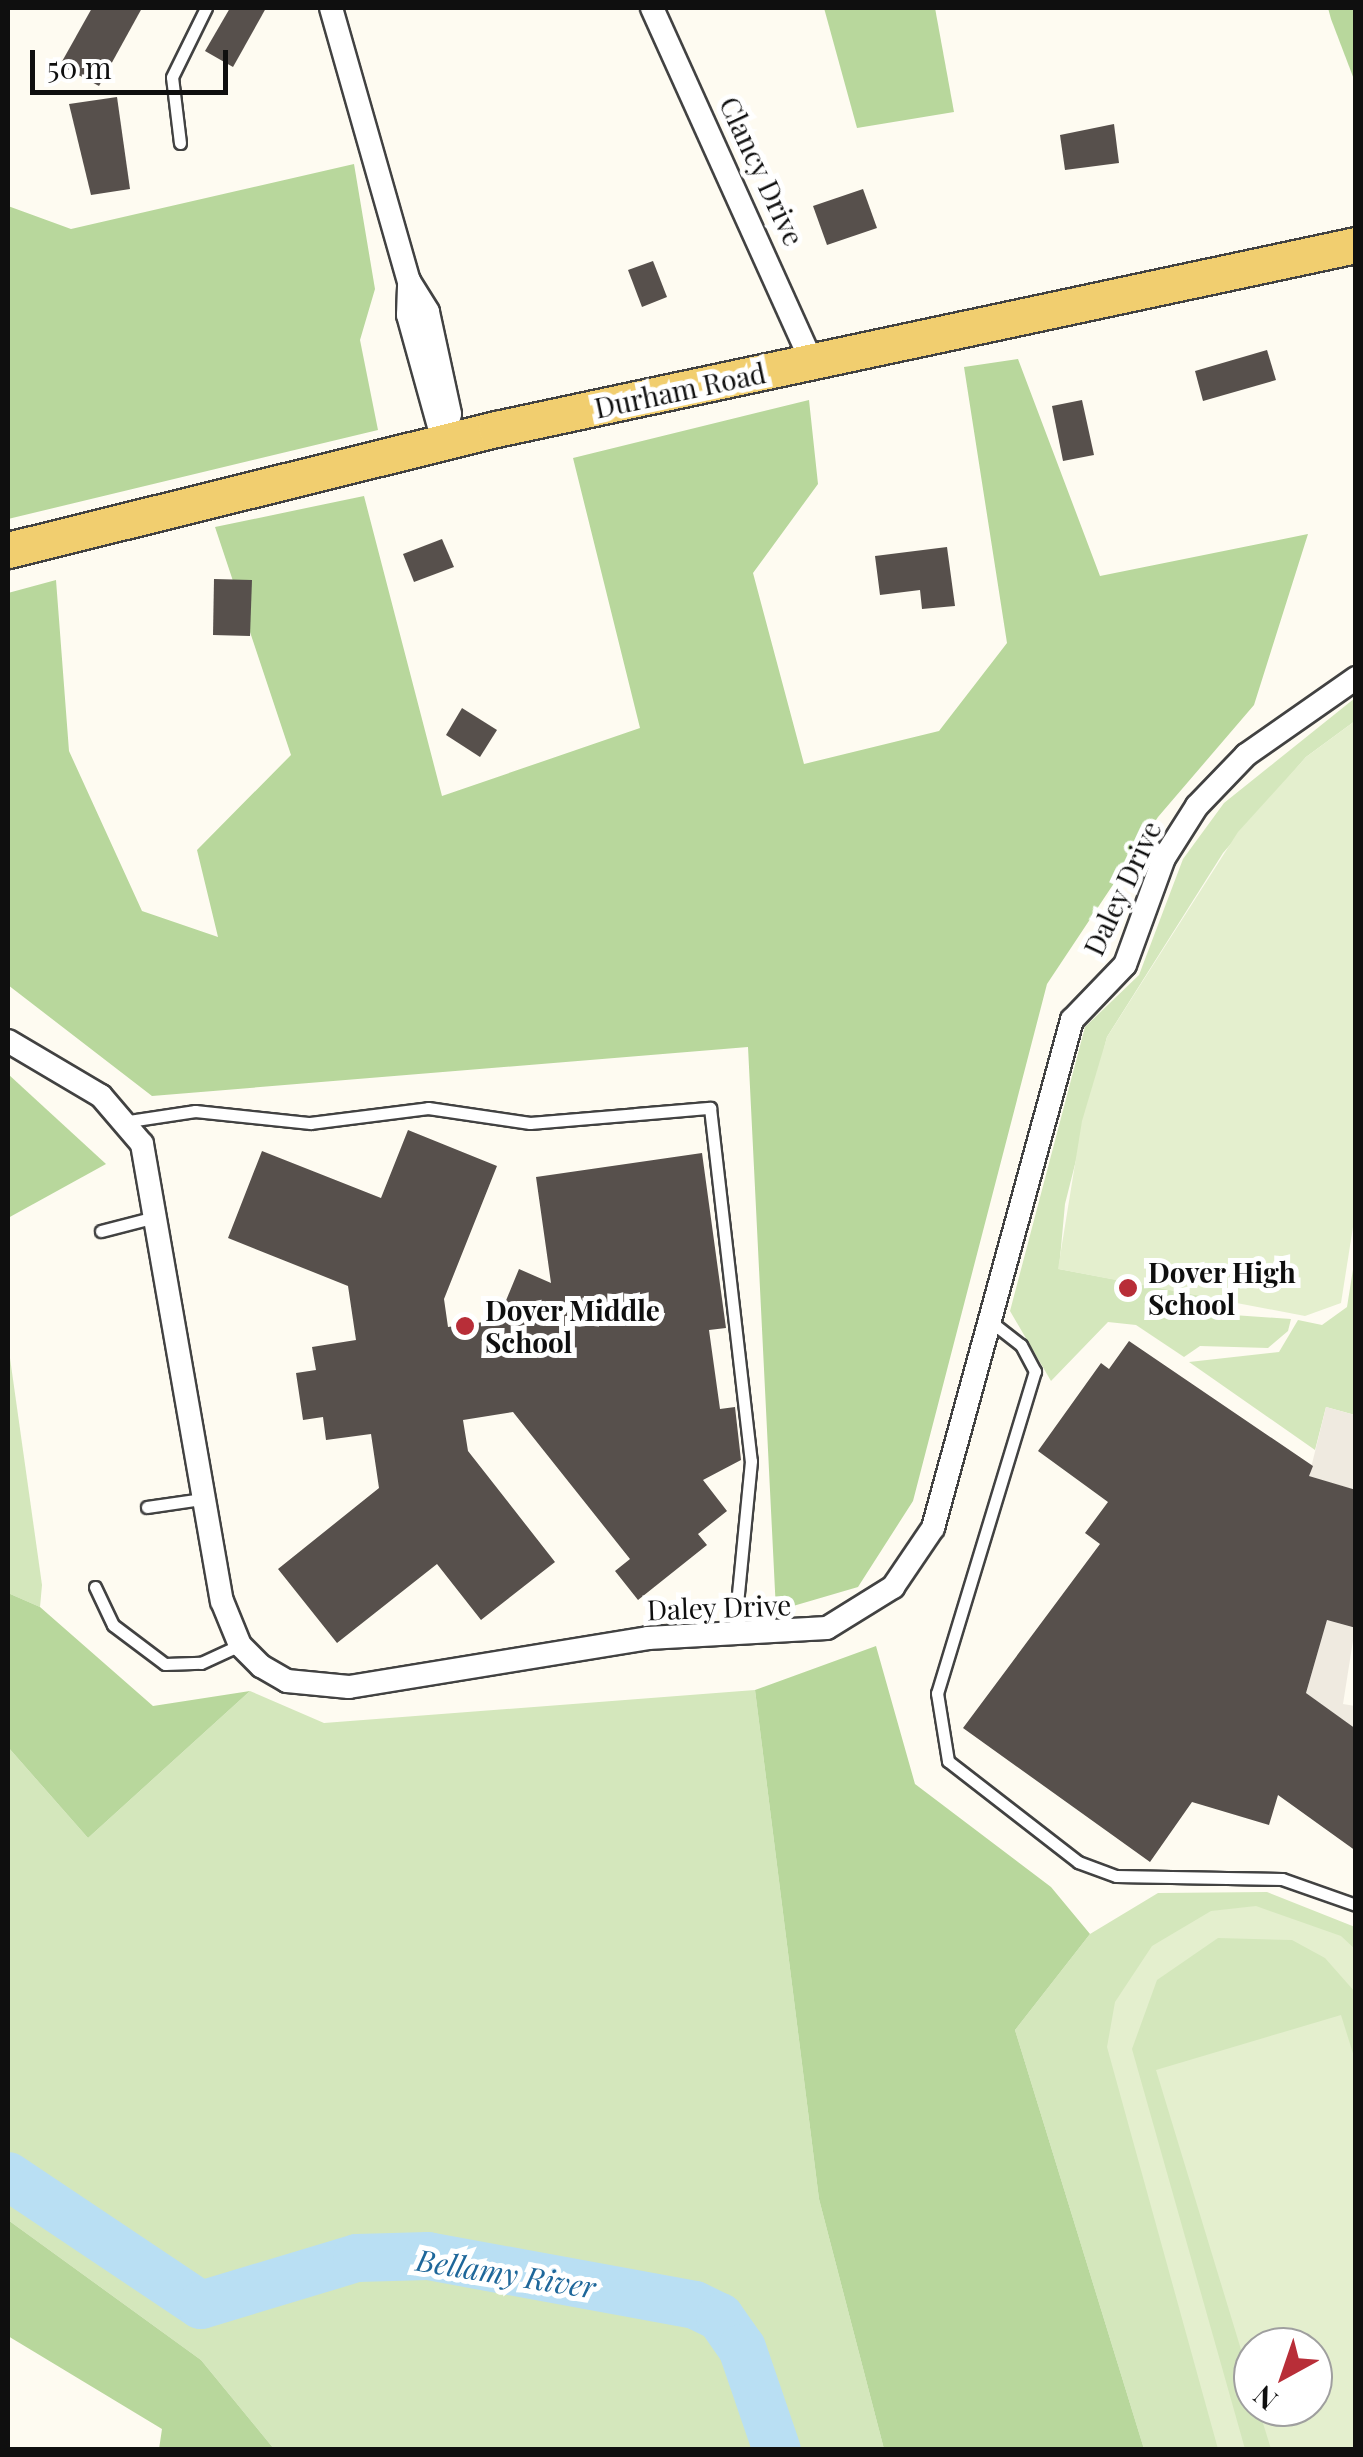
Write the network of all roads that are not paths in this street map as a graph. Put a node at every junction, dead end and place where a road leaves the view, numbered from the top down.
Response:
1 (206, 8) edge
2 (331, 8) edge
3 (652, 8) edge
4 (180, 143) dead end
5 (1356, 246) edge
6 (812, 362) junction
7 (443, 442) junction
8 (8, 550) edge
9 (1356, 678) edge
10 (8, 1041) edge
11 (129, 1121) junction
12 (160, 1216) junction
13 (101, 1231) dead end
14 (990, 1321) junction
15 (202, 1499) junction
16 (146, 1507) dead end
17 (95, 1588) dead end
18 (734, 1638) junction
19 (240, 1645) junction
20 (1356, 1905) edge

1 - 4 lane
2 - 7 street
3 - 6 street, Clancy Drive
5 - 6 main road, Durham Road
6 - 7 main road, Durham Road
7 - 8 main road, Durham Road
9 - 14 street, Daley Drive
10 - 11 street
11 - 12 street
11 - 18 lane
12 - 13 lane
12 - 15 street
14 - 18 street, Daley Drive
14 - 20 lane
15 - 16 lane
15 - 19 street
17 - 19 lane
18 - 19 street, Daley Drive

